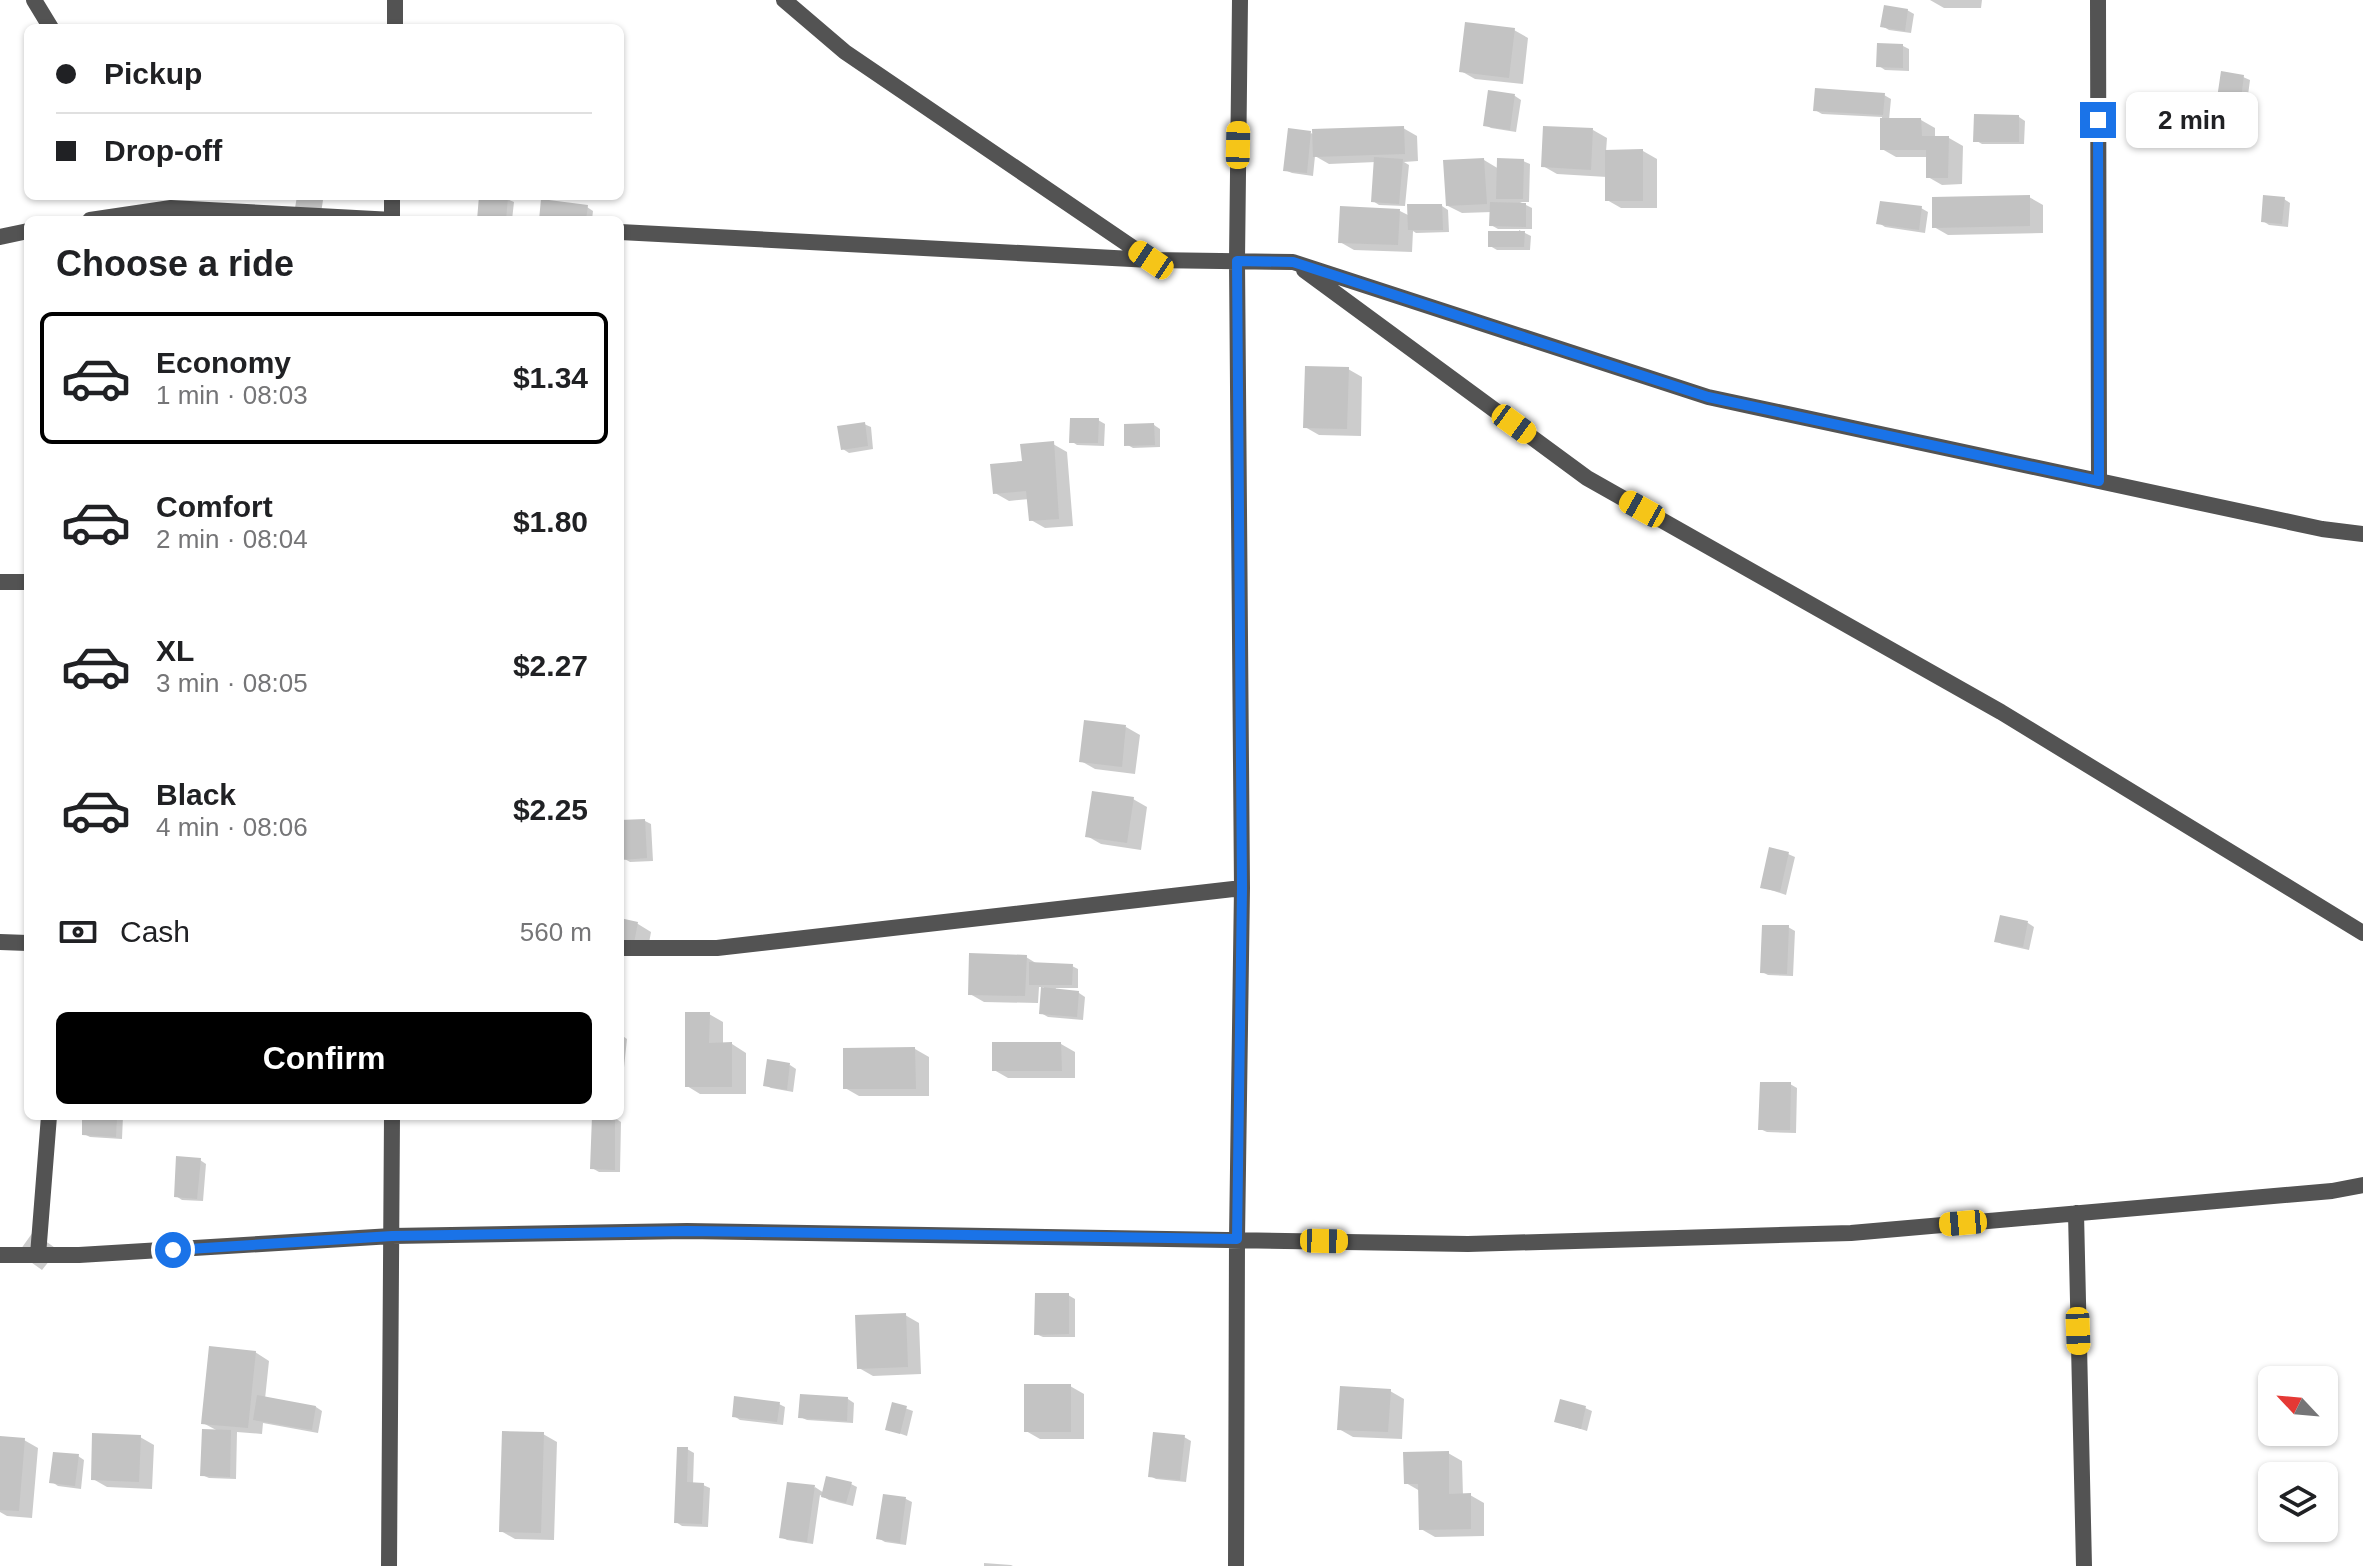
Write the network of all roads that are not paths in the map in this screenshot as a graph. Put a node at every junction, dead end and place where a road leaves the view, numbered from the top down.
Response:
1 (34, 0) edge
2 (395, 0) edge
3 (784, 0) edge
4 (1240, 0) edge
5 (2098, 0) edge
6 (49, 24) edge
7 (395, 24) edge
8 (167, 202) edge
9 (107, 216) edge
10 (342, 216) edge
11 (24, 232) edge
12 (624, 232) edge
13 (0, 237) edge
14 (1151, 260) junction
15 (1237, 261) junction
16 (1293, 262) junction
17 (2099, 481) junction
18 (2363, 534) edge
19 (0, 582) edge
20 (24, 582) edge
21 (1242, 888) junction
22 (2363, 933) edge
23 (0, 942) edge
24 (24, 943) edge
25 (624, 948) edge
26 (49, 1120) edge
27 (392, 1120) edge
28 (2363, 1185) edge
29 (2076, 1213) junction
30 (392, 1236) junction
31 (1237, 1239) junction
32 (0, 1255) edge
33 (38, 1255) junction
34 (389, 1566) edge
35 (1236, 1566) edge
36 (2084, 1566) edge

1 - 6 street
2 - 7 street
3 - 14 street
4 - 15 street
5 - 17 street
8 - 9 street
8 - 10 street
11 - 13 street
12 - 14 street
14 - 15 street
15 - 16 street
15 - 21 street
16 - 17 street
16 - 22 street
17 - 18 street
19 - 20 street
21 - 25 street
21 - 31 street
23 - 24 street
26 - 33 street
27 - 30 street
28 - 29 street
29 - 31 street
29 - 36 street
30 - 31 street
30 - 33 street
30 - 34 street
31 - 35 street
32 - 33 street

